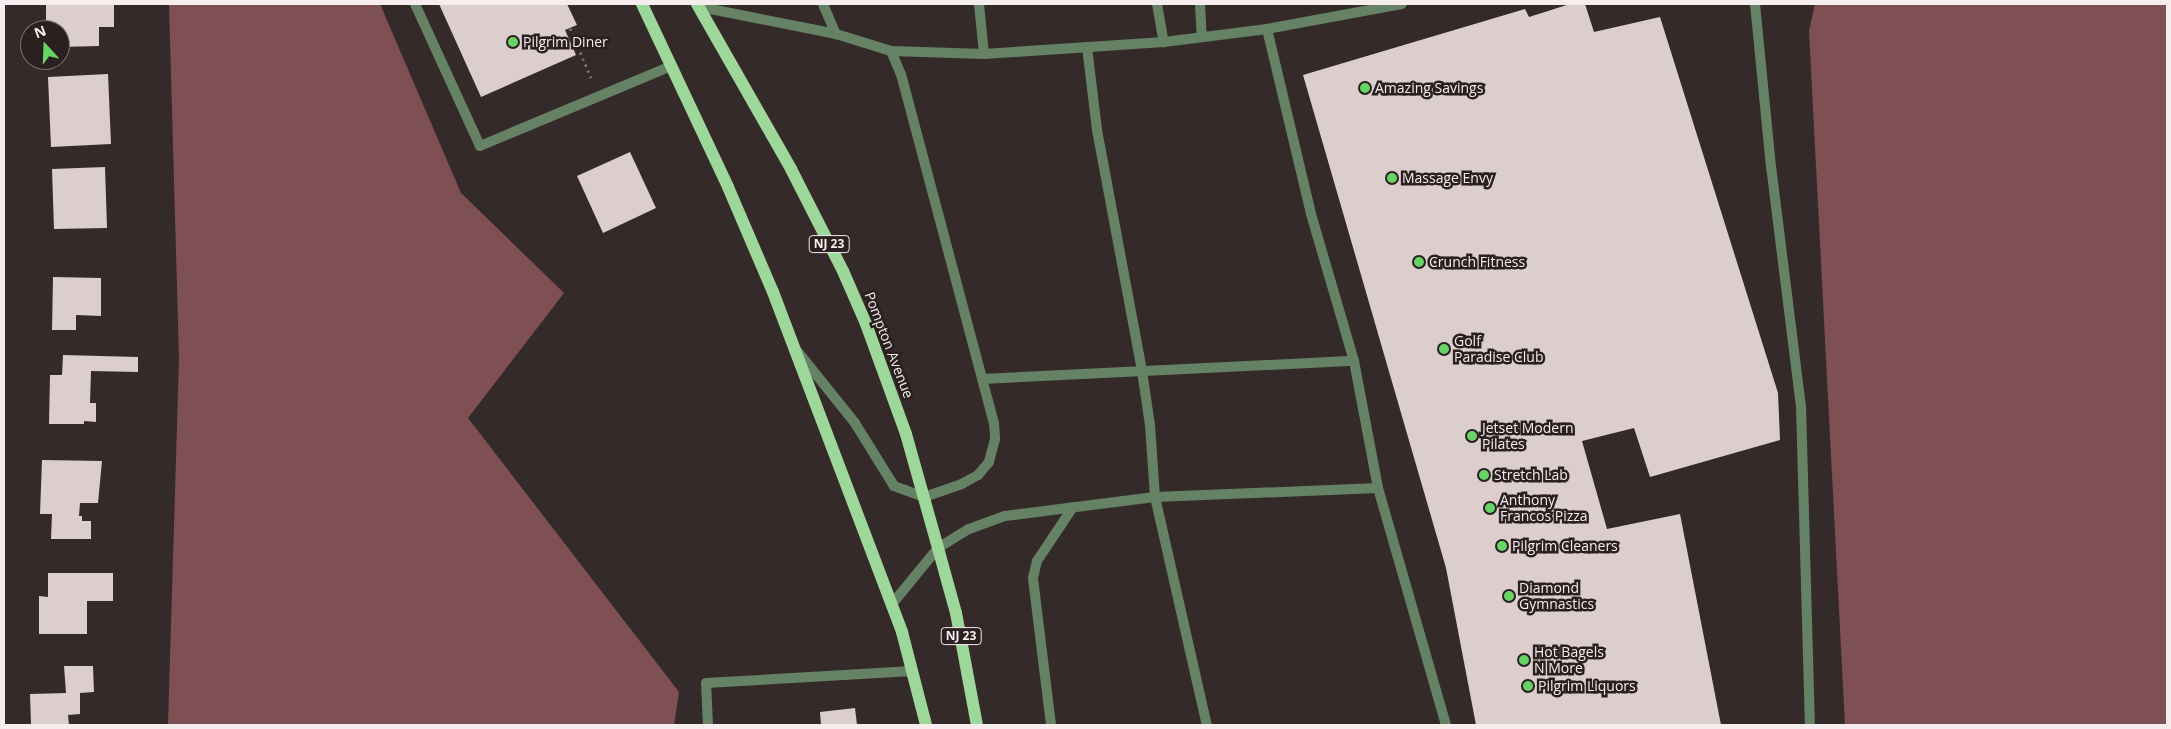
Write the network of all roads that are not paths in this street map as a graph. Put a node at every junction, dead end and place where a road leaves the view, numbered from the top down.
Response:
1 (415, 4) edge
2 (642, 4) edge
3 (823, 4) edge
4 (979, 4) edge
5 (1158, 4) edge
6 (1200, 4) edge
7 (1402, 4) edge
8 (1755, 4) edge
9 (698, 6) edge
10 (1266, 29) junction
11 (836, 34) junction
12 (1202, 37) junction
13 (1164, 42) junction
14 (1087, 47) junction
15 (892, 51) junction
16 (984, 54) junction
17 (671, 66) junction
18 (793, 346) junction
19 (1354, 361) junction
20 (1142, 371) junction
21 (982, 379) junction
22 (1378, 488) junction
23 (924, 497) junction
24 (1155, 497) junction
25 (1073, 507) junction
26 (938, 548) junction
27 (892, 604) junction
28 (913, 671) junction
29 (708, 725) edge
30 (926, 725) edge
31 (977, 725) edge
32 (1051, 725) edge
33 (1207, 725) edge
34 (1446, 725) edge
35 (1810, 725) edge

1 - 17 lane
2 - 17 main road
3 - 11 lane
4 - 16 lane
5 - 13 lane
6 - 12 lane
7 - 10 lane
8 - 35 lane
9 - 11 lane
9 - 23 main road, Pompton Avenue / NJ 23
10 - 12 lane
10 - 19 lane
11 - 15 lane
12 - 13 lane
13 - 14 lane
14 - 16 lane
14 - 20 lane
15 - 16 lane
15 - 21 lane
17 - 18 main road
18 - 23 lane
18 - 27 main road
19 - 20 lane
19 - 22 lane
20 - 21 lane
20 - 24 lane
21 - 23 lane
22 - 24 lane
22 - 34 lane
23 - 26 main road, Pompton Avenue / NJ 23
24 - 25 lane
24 - 33 lane
25 - 26 lane
25 - 32 lane
26 - 27 lane
26 - 31 main road, Pompton Avenue / NJ 23
27 - 28 main road
28 - 29 lane
28 - 30 main road

